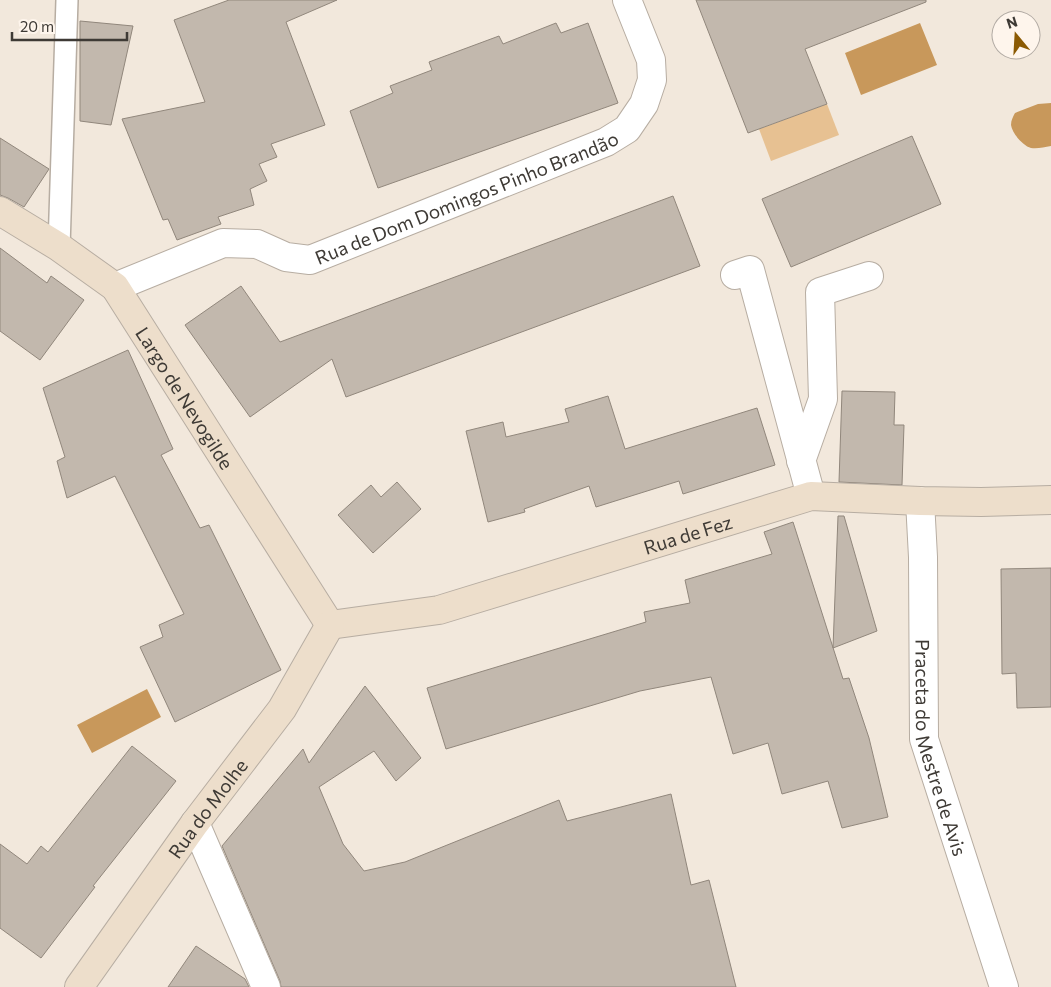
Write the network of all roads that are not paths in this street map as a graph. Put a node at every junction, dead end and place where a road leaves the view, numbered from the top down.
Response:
1 (67, 0) edge
2 (627, 0) edge
3 (0, 211) edge
4 (59, 247) junction
5 (736, 275) dead end
6 (870, 276) dead end
7 (115, 287) junction
8 (801, 461) junction
9 (811, 496) junction
10 (920, 500) junction
11 (1051, 500) edge
12 (330, 625) junction
13 (195, 823) junction
14 (79, 987) edge
15 (266, 987) edge
16 (1004, 987) edge

1 - 4 lane
2 - 7 street, Rua de Dom Domingos Pinho Brandão
3 - 4 street, Largo de Nevogilde
4 - 7 street, Largo de Nevogilde
5 - 8 street
6 - 8 street
7 - 12 street, Largo de Nevogilde
8 - 9 street
9 - 10 street, Rua de Fez
9 - 12 street, Rua de Fez
10 - 11 street, Rua de Fez
10 - 16 street, Praceta do Mestre de Avis
12 - 13 street, Rua do Molhe
13 - 14 street, Rua do Molhe
13 - 15 street

